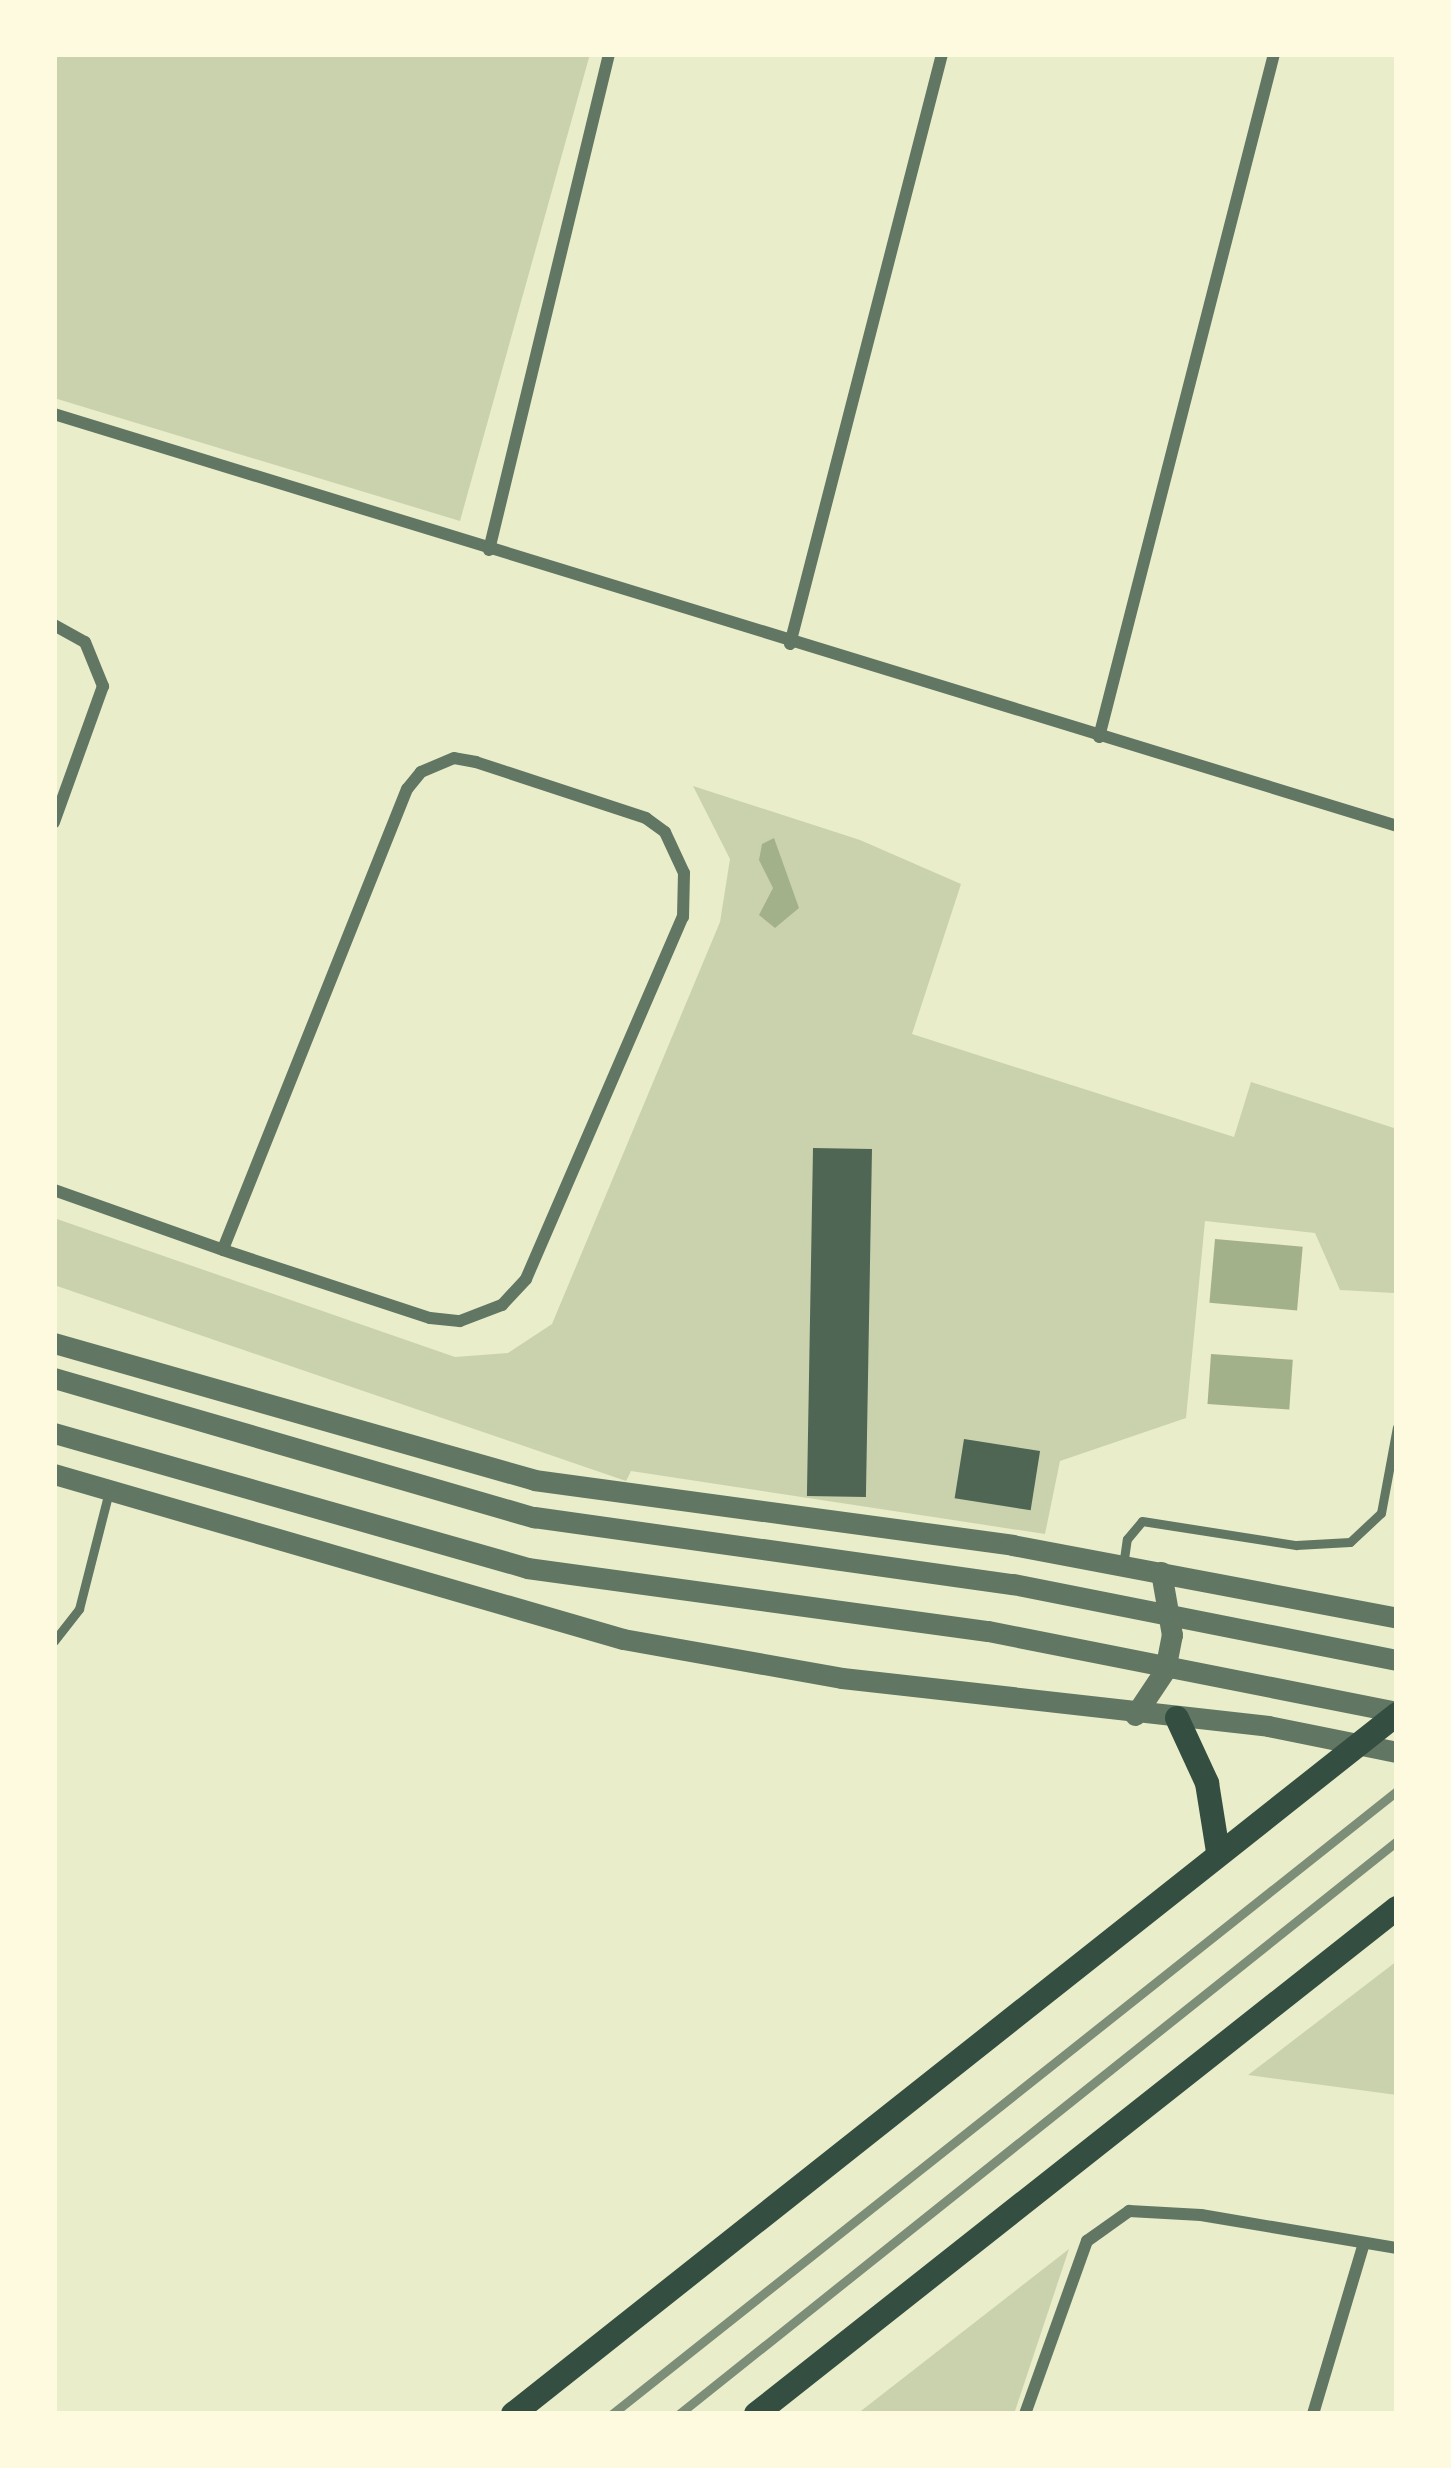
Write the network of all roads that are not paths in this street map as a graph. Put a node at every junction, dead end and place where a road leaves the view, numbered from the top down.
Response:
1 (609, 54) edge
2 (942, 54) edge
3 (1274, 54) edge
4 (54, 414) edge
5 (489, 550) junction
6 (54, 625) edge
7 (790, 644) junction
8 (1099, 737) junction
9 (54, 822) edge
10 (1397, 826) edge
11 (54, 1190) edge
12 (224, 1250) junction
13 (54, 1343) edge
14 (54, 1378) edge
15 (1397, 1427) edge
16 (54, 1432) edge
17 (54, 1474) edge
18 (109, 1491) junction
19 (1123, 1566) junction
20 (1162, 1573) junction
21 (1397, 1618) edge
22 (54, 1641) edge
23 (1397, 1660) edge
24 (1397, 1713) edge
25 (1135, 1715) junction
26 (1177, 1718) junction
27 (1361, 1744) junction
28 (1397, 1752) edge
29 (1218, 1852) junction
30 (1397, 1908) edge
31 (1364, 2243) junction
32 (1397, 2248) edge
33 (513, 2414) edge
34 (756, 2414) edge
35 (1025, 2414) edge
36 (1313, 2414) edge

1 - 5 street
2 - 7 street
3 - 8 street
4 - 5 street
5 - 7 street
6 - 9 street
7 - 8 street
8 - 10 street
11 - 12 street
12 - 12 street
13 - 19 street
14 - 23 street
15 - 19 lane
16 - 24 street
17 - 18 street
18 - 22 lane
18 - 25 street
19 - 20 street
20 - 21 street
20 - 25 street
24 - 27 main road
25 - 26 street
26 - 27 street
26 - 29 main road
27 - 28 street
27 - 29 main road
29 - 33 main road
30 - 34 main road
31 - 32 street
31 - 35 street
31 - 36 street

